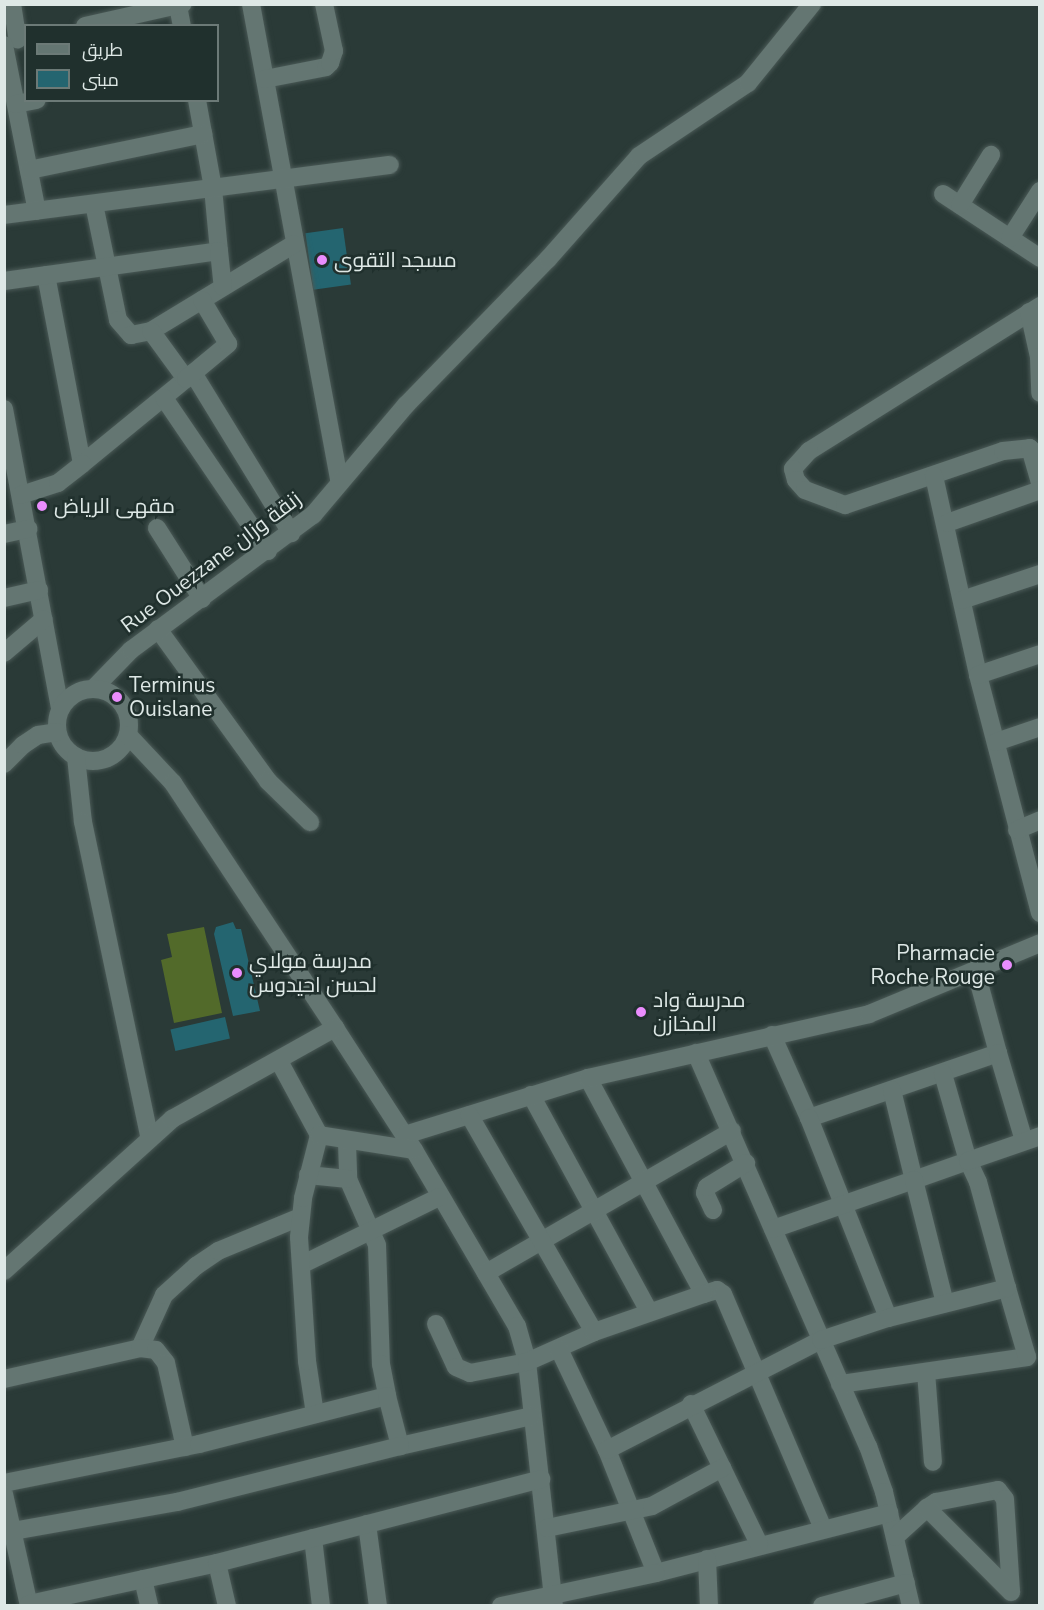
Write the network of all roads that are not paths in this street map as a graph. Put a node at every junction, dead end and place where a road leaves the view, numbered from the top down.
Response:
1 (12, 4) edge
2 (252, 4) edge
3 (324, 4) edge
4 (812, 4) edge
5 (180, 5) edge
6 (94, 24) edge
7 (182, 24) edge
8 (13, 42) edge
9 (265, 79) junction
10 (29, 102) edge
11 (197, 102) edge
12 (16, 105) junction
13 (203, 134) junction
14 (991, 155) dead end
15 (390, 165) dead end
16 (29, 170) junction
17 (283, 180) junction
18 (213, 188) junction
19 (1040, 191) edge
20 (943, 194) dead end
21 (94, 204) junction
22 (960, 205) junction
23 (37, 211) junction
24 (4, 215) edge
25 (1010, 238) junction
26 (294, 244) junction
27 (219, 251) junction
28 (1040, 258) edge
29 (106, 266) junction
30 (46, 275) junction
31 (4, 280) edge
32 (223, 287) junction
33 (202, 300) junction
34 (1034, 309) edge
35 (151, 332) junction
36 (190, 376) junction
37 (1040, 393) edge
38 (164, 398) junction
39 (4, 409) edge
40 (1035, 446) edge
41 (9, 451) edge
42 (82, 464) junction
43 (934, 476) junction
44 (340, 483) junction
45 (1040, 483) edge
46 (1040, 490) edge
47 (21, 495) junction
48 (947, 523) junction
49 (157, 528) dead end
50 (28, 529) junction
51 (291, 533) junction
52 (4, 534) edge
53 (268, 551) junction
54 (1040, 573) edge
55 (39, 590) junction
56 (4, 598) edge
57 (202, 599) junction
58 (962, 600) junction
59 (44, 619) junction
60 (158, 629) junction
61 (4, 653) edge
62 (1040, 654) edge
63 (978, 675) junction
64 (94, 688) junction
65 (60, 708) junction
66 (1040, 727) edge
67 (57, 732) junction
68 (128, 735) junction
69 (996, 742) junction
70 (76, 757) junction
71 (4, 764) edge
72 (1040, 820) edge
73 (310, 822) dead end
74 (1017, 830) junction
75 (1036, 885) edge
76 (1040, 913) edge
77 (1040, 943) edge
78 (976, 972) junction
79 (335, 1028) junction
80 (772, 1035) junction
81 (696, 1053) junction
82 (998, 1053) junction
83 (279, 1061) junction
84 (943, 1074) junction
85 (588, 1078) junction
86 (892, 1090) junction
87 (531, 1095) junction
88 (469, 1115) junction
89 (809, 1118) junction
90 (732, 1131) junction
91 (319, 1135) junction
92 (149, 1136) junction
93 (1032, 1139) edge
94 (347, 1143) junction
95 (409, 1143) junction
96 (968, 1161) junction
97 (746, 1163) junction
98 (308, 1175) junction
99 (348, 1179) junction
100 (644, 1179) junction
101 (914, 1180) junction
102 (439, 1197) junction
103 (596, 1207) junction
104 (844, 1207) junction
105 (713, 1210) dead end
106 (300, 1217) junction
107 (773, 1229) junction
108 (374, 1231) junction
109 (541, 1239) junction
110 (301, 1265) junction
111 (4, 1271) edge
112 (486, 1273) junction
113 (1007, 1288) junction
114 (704, 1294) junction
115 (945, 1303) junction
116 (649, 1311) junction
117 (888, 1318) junction
118 (435, 1324) dead end
119 (594, 1332) junction
120 (821, 1340) junction
121 (140, 1348) junction
122 (559, 1348) junction
123 (1033, 1356) edge
124 (527, 1362) junction
125 (926, 1372) junction
126 (753, 1373) junction
127 (4, 1379) edge
128 (840, 1384) junction
129 (387, 1396) junction
130 (691, 1404) junction
131 (315, 1414) junction
132 (532, 1416) junction
133 (400, 1446) junction
134 (185, 1447) junction
135 (607, 1450) junction
136 (933, 1462) dead end
137 (722, 1468) junction
138 (541, 1479) junction
139 (4, 1483) edge
140 (4, 1494) edge
141 (927, 1508) junction
142 (631, 1511) junction
143 (889, 1513) junction
144 (367, 1524) junction
145 (10, 1525) edge
146 (547, 1528) junction
147 (823, 1528) junction
148 (895, 1537) junction
149 (313, 1538) junction
150 (759, 1544) junction
151 (707, 1559) junction
152 (217, 1563) junction
153 (656, 1573) junction
154 (143, 1579) junction
155 (906, 1583) junction
156 (1012, 1599) edge
157 (554, 1601) edge
158 (29, 1605) edge
159 (149, 1605) edge
160 (227, 1605) edge
161 (321, 1605) edge
162 (378, 1605) edge
163 (501, 1605) edge
164 (709, 1605) edge
165 (822, 1605) edge
166 (911, 1605) edge

1 - 8 street
2 - 9 street
3 - 9 street
4 - 44 street, Rue Ouezzane زنقة وزان
5 - 6 street
5 - 7 street
8 - 12 street
9 - 17 street
10 - 12 street
11 - 13 street
12 - 16 street
13 - 16 street
13 - 18 street
14 - 22 street
15 - 17 street
16 - 23 street
17 - 18 street
17 - 26 street
18 - 21 street
18 - 27 street
19 - 25 street
20 - 22 street
21 - 23 street
21 - 29 street
22 - 25 street
23 - 24 street
25 - 28 street
26 - 32 street
26 - 44 street
27 - 29 street
27 - 32 street
29 - 30 street
29 - 35 street
30 - 31 street
30 - 42 street
32 - 33 street
33 - 35 street
33 - 36 street
34 - 37 street
34 - 43 street
35 - 36 street
36 - 38 street
36 - 51 street
38 - 42 street
38 - 53 street
39 - 41 street
40 - 43 street
40 - 45 street
41 - 47 street
42 - 47 street
43 - 48 street
44 - 51 street, Rue Ouezzane زنقة وزان
46 - 48 street
47 - 50 street
48 - 58 street
49 - 57 street
50 - 52 street
50 - 55 street
51 - 53 street, Rue Ouezzane زنقة وزان
53 - 57 street, Rue Ouezzane زنقة وزان
54 - 58 street
55 - 56 street
55 - 59 street
57 - 60 street, Rue Ouezzane زنقة وزان
58 - 63 street
59 - 61 street
59 - 65 street
60 - 64 street, Rue Ouezzane زنقة وزان
60 - 73 street
62 - 63 street
63 - 69 street
64 - 65 street
64 - 68 street
65 - 67 street
66 - 69 street
67 - 70 street
67 - 71 street
68 - 70 street
68 - 79 street
69 - 74 street
70 - 92 street
72 - 74 street
74 - 75 street
75 - 76 street
77 - 78 street
78 - 80 street
78 - 82 street
79 - 83 street
79 - 95 street
80 - 81 street
80 - 89 street
81 - 85 street
81 - 90 street
82 - 84 street
82 - 93 street
83 - 91 street
83 - 92 street
84 - 86 street
84 - 96 street
85 - 87 street
85 - 100 street
86 - 89 street
86 - 101 street
87 - 88 street
87 - 103 street
88 - 95 street
88 - 109 street
89 - 104 street
90 - 97 street
90 - 100 street
91 - 94 street
91 - 98 street
92 - 111 street
93 - 96 street
94 - 95 street
94 - 99 street
95 - 102 street
96 - 101 street
96 - 113 street
97 - 105 street
97 - 107 street
98 - 99 street
98 - 106 street
99 - 108 street
100 - 103 street
100 - 114 street
101 - 104 street
101 - 115 street
102 - 108 street
102 - 112 street
103 - 109 street
103 - 116 street
104 - 107 street
104 - 117 street
106 - 110 street
106 - 121 street
107 - 120 street
108 - 110 street
108 - 129 street
109 - 112 street
109 - 119 street
110 - 131 street
112 - 124 street
113 - 115 street
113 - 123 street
114 - 116 street
114 - 126 street
115 - 117 street
116 - 119 street
117 - 120 street
118 - 124 street
119 - 122 street
120 - 126 street
120 - 128 street
121 - 127 street
121 - 134 street
122 - 124 street
122 - 135 street
123 - 125 street
124 - 132 street
125 - 128 street
125 - 136 street
126 - 130 street
126 - 147 street
128 - 143 street
129 - 131 street
129 - 133 street
130 - 135 street
130 - 137 street
131 - 134 street
132 - 133 street
132 - 138 street
133 - 145 street
134 - 139 street
135 - 142 street
137 - 142 street
137 - 150 street
138 - 144 street
138 - 146 street
140 - 145 street
141 - 148 street
141 - 156 street
141 - 156 street
142 - 146 street
142 - 153 street
143 - 147 street
143 - 148 street
144 - 149 street
144 - 162 street
145 - 158 street
146 - 157 street
147 - 150 street
148 - 155 street
149 - 152 street
149 - 161 street
150 - 151 street
151 - 153 street
151 - 164 street
152 - 154 street
152 - 160 street
153 - 157 street
154 - 158 street
154 - 159 street
155 - 165 street
155 - 166 street
157 - 163 street

